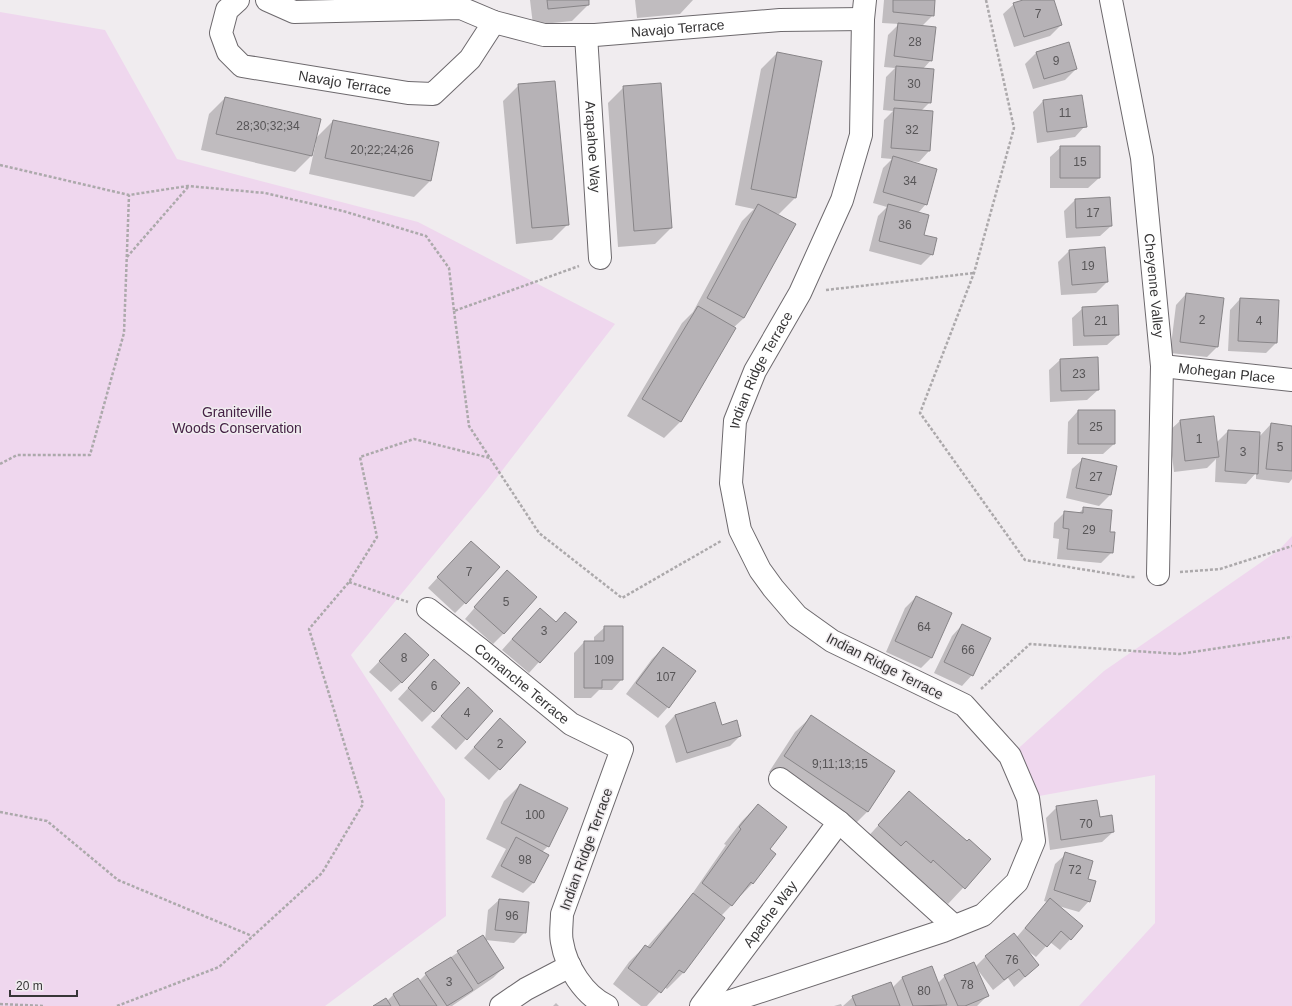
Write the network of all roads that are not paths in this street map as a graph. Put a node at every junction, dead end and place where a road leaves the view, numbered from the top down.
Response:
1 (238, 0) edge
2 (266, 0) edge
3 (1111, 0) edge
4 (864, 9) edge
5 (494, 22) junction
6 (586, 36) junction
7 (600, 258) road end
8 (1162, 366) junction
9 (1292, 380) edge
10 (1158, 574) road end
11 (428, 609) road end
12 (622, 749) joint
13 (780, 779) dead end
14 (839, 822) junction
15 (954, 926) junction
16 (570, 966) junction
17 (501, 1006) edge
18 (607, 1006) edge
19 (700, 1006) edge
20 (716, 1006) edge

1 - 5 street, Navajo Terrace
2 - 5 street, Navajo Terrace
3 - 8 street, Cheyenne Valley
4 - 6 street, Navajo Terrace
4 - 15 street, Indian Ridge Terrace
5 - 6 street, Navajo Terrace
6 - 7 street, Arapahoe Way
8 - 9 street, Mohegan Place
8 - 10 street, Cheyenne Valley
11 - 12 street, Comanche Terrace
12 - 16 street, Indian Ridge Terrace
13 - 14 street
14 - 15 street
14 - 19 street, Apache Way
15 - 20 street, Indian Ridge Terrace
16 - 17 street
16 - 18 street, Indian Ridge Terrace

